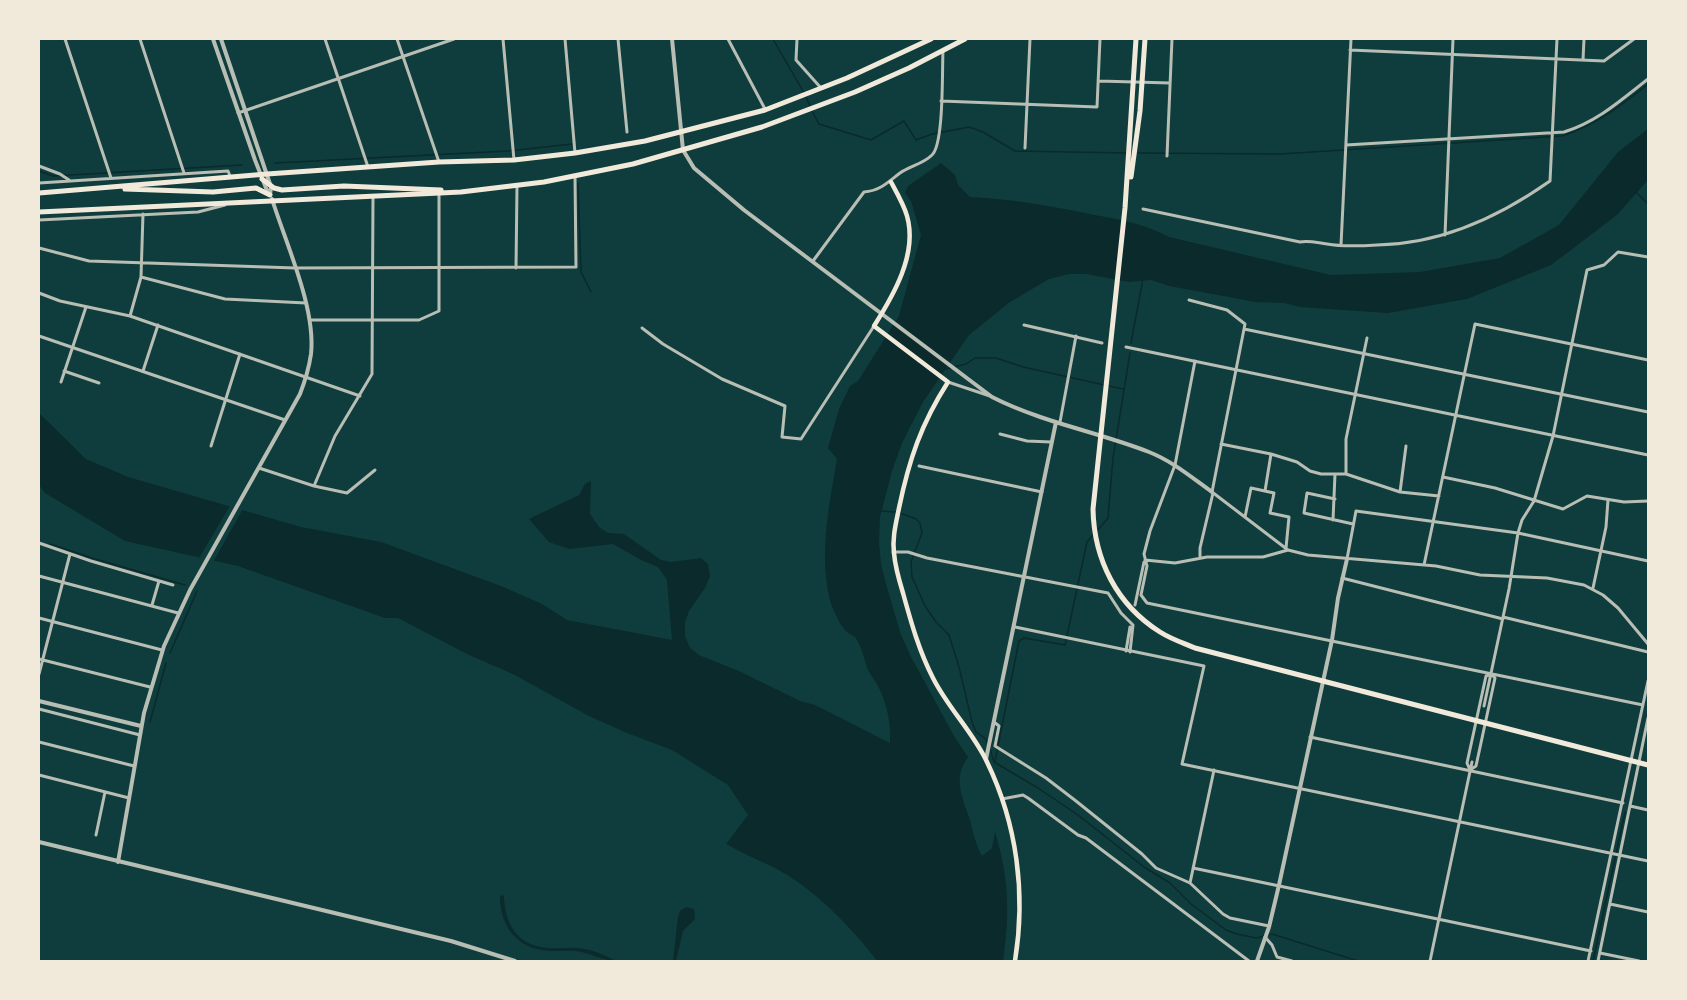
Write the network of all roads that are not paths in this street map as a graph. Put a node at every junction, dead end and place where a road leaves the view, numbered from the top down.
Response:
1 (65, 39) edge
2 (140, 39) edge
3 (213, 39) edge
4 (220, 39) edge
5 (325, 39) edge
6 (397, 39) edge
7 (436, 39) edge
8 (454, 39) edge
9 (503, 39) edge
10 (565, 39) edge
11 (618, 39) edge
12 (672, 39) edge
13 (728, 39) edge
14 (797, 39) edge
15 (932, 39) edge
16 (965, 39) edge
17 (1030, 39) edge
18 (1100, 39) edge
19 (1136, 39) edge
20 (1145, 39) edge
21 (1172, 39) edge
22 (1351, 39) edge
23 (1453, 39) edge
24 (1557, 39) edge
25 (1584, 39) edge
26 (1634, 39) edge
27 (438, 45) junction
28 (1350, 50) junction
29 (943, 51) junction
30 (1452, 54) junction
31 (403, 57) junction
32 (1556, 58) junction
33 (1583, 60) junction
34 (339, 79) junction
35 (1648, 79) edge
36 (1098, 81) junction
37 (1134, 82) junction
38 (1143, 83) junction
39 (1170, 83) junction
40 (822, 88) junction
41 (941, 101) junction
42 (1028, 105) junction
43 (245, 110) junction
44 (765, 110) junction
45 (238, 113) junction
46 (627, 132) dead end
47 (681, 132) junction
48 (1553, 133) junction
49 (1449, 139) junction
50 (1346, 145) junction
51 (1025, 147) dead end
52 (683, 150) junction
53 (575, 153) junction
54 (1167, 156) dead end
55 (514, 157) junction
56 (439, 161) junction
57 (39, 165) edge
58 (367, 165) junction
59 (184, 173) junction
60 (263, 176) junction
61 (575, 176) junction
62 (111, 178) junction
63 (231, 178) junction
64 (70, 182) junction
65 (891, 182) junction
66 (39, 183) edge
67 (271, 185) junction
68 (517, 185) junction
69 (102, 188) junction
70 (461, 192) junction
71 (39, 193) edge
72 (439, 193) junction
73 (373, 197) junction
74 (271, 199) junction
75 (232, 204) junction
76 (1125, 208) junction
77 (1143, 209) dead end
78 (39, 212) edge
79 (143, 214) junction
80 (39, 220) edge
81 (1444, 235) junction
82 (1341, 245) junction
83 (39, 248) edge
84 (1648, 257) edge
85 (813, 261) junction
86 (141, 262) junction
87 (372, 267) junction
88 (295, 268) junction
89 (439, 268) junction
90 (516, 268) junction
91 (141, 277) junction
92 (39, 292) edge
93 (1190, 300) dead end
94 (306, 303) junction
95 (86, 307) junction
96 (883, 315) junction
97 (130, 316) junction
98 (310, 320) junction
99 (372, 320) junction
100 (158, 325) junction
101 (1023, 325) dead end
102 (874, 326) junction
103 (642, 328) dead end
104 (1244, 329) junction
105 (39, 336) edge
106 (1076, 336) junction
107 (1367, 338) dead end
108 (1102, 343) dead end
109 (1572, 343) junction
110 (72, 347) junction
111 (1126, 347) dead end
112 (1364, 353) junction
113 (240, 354) junction
114 (1648, 360) edge
115 (1196, 361) junction
116 (1236, 370) junction
117 (64, 371) junction
118 (143, 371) junction
119 (1465, 374) junction
120 (307, 376) junction
121 (61, 382) dead end
122 (948, 382) junction
123 (99, 383) dead end
124 (1355, 394) junction
125 (1561, 394) junction
126 (360, 396) junction
127 (992, 397) junction
128 (225, 399) junction
129 (1648, 412) edge
130 (1455, 415) junction
131 (285, 420) junction
132 (1058, 422) junction
133 (1000, 434) dead end
134 (1101, 435) junction
135 (1553, 436) junction
136 (1053, 442) junction
137 (1221, 444) junction
138 (211, 446) dead end
139 (1406, 446) dead end
140 (1270, 454) junction
141 (1648, 455) edge
142 (1175, 465) junction
143 (919, 466) dead end
144 (259, 468) junction
145 (375, 470) dead end
146 (1335, 474) junction
147 (1346, 474) junction
148 (1443, 477) junction
149 (314, 486) junction
150 (1265, 491) junction
151 (1042, 492) junction
152 (1212, 492) junction
153 (1400, 492) junction
154 (1439, 496) junction
155 (1335, 499) junction
156 (1608, 500) junction
157 (1534, 501) junction
158 (1648, 501) edge
159 (1245, 517) junction
160 (1333, 520) junction
161 (1434, 520) junction
162 (1353, 524) junction
163 (1518, 533) junction
164 (39, 543) edge
165 (1287, 549) junction
166 (1601, 551) junction
167 (894, 552) junction
168 (70, 554) junction
169 (1200, 558) junction
170 (1347, 559) junction
171 (1145, 561) junction
172 (1648, 561) edge
173 (1424, 565) junction
174 (39, 576) edge
175 (1024, 577) junction
176 (1342, 578) junction
177 (1510, 578) junction
178 (159, 581) junction
179 (63, 582) junction
180 (173, 585) dead end
181 (1593, 588) junction
182 (152, 605) junction
183 (1135, 605) dead end
184 (178, 613) junction
185 (39, 618) edge
186 (1503, 618) junction
187 (52, 621) junction
188 (1015, 627) junction
189 (1130, 627) dead end
190 (1332, 640) junction
191 (1648, 644) edge
192 (162, 650) junction
193 (1128, 651) junction
194 (1648, 652) edge
195 (41, 659) edge
196 (39, 674) edge
197 (1491, 674) junction
198 (1322, 680) junction
199 (1648, 681) edge
200 (150, 687) junction
201 (39, 701) edge
202 (1643, 705) junction
203 (1484, 706) dead end
204 (39, 709) edge
205 (1648, 718) edge
206 (1476, 721) junction
207 (994, 722) junction
208 (1485, 723) junction
209 (141, 726) junction
210 (140, 735) junction
211 (1310, 737) junction
212 (39, 742) edge
213 (986, 760) junction
214 (1632, 760) junction
215 (1472, 762) dead end
216 (1639, 762) junction
217 (1648, 765) edge
218 (134, 766) junction
219 (1214, 770) junction
220 (1470, 770) junction
221 (39, 775) edge
222 (1299, 788) junction
223 (105, 792) junction
224 (129, 798) junction
225 (1002, 799) junction
226 (1623, 803) junction
227 (1629, 806) junction
228 (1648, 810) edge
229 (1460, 822) junction
230 (96, 835) dead end
231 (39, 842) edge
232 (1611, 854) junction
233 (1619, 855) junction
234 (1648, 861) edge
235 (118, 862) junction
236 (1193, 868) junction
237 (1190, 882) junction
238 (1279, 885) junction
239 (1610, 904) junction
240 (1648, 912) edge
241 (1439, 919) junction
242 (1269, 927) junction
243 (1265, 937) junction
244 (1591, 951) junction
245 (1600, 953) junction
246 (1276, 959) edge
247 (515, 961) edge
248 (1015, 961) edge
249 (1249, 961) edge
250 (1257, 961) edge
251 (1293, 961) edge
252 (1430, 961) edge
253 (1588, 961) edge
254 (1598, 961) edge
255 (1639, 961) edge

1 - 62 street
2 - 59 street
3 - 45 street
4 - 43 street
5 - 34 street
6 - 31 street
7 - 27 street
8 - 27 street
9 - 55 street
10 - 53 street
11 - 46 street
12 - 47 street
13 - 44 street
14 - 40 street
15 - 40 highway
16 - 29 highway
17 - 42 street
18 - 36 street
19 - 37 highway
20 - 38 highway
21 - 39 street
22 - 28 street
23 - 30 street
24 - 32 street
25 - 33 street
26 - 33 street
27 - 31 street
28 - 30 street
28 - 50 street
29 - 41 street
29 - 52 highway
30 - 32 street
30 - 49 street
31 - 34 street
31 - 56 street
32 - 33 street
32 - 48 street
34 - 43 street
34 - 58 street
35 - 48 street
36 - 37 street
36 - 42 street
37 - 38 street
37 - 76 highway
38 - 39 street
38 - 76 highway
39 - 54 street
40 - 44 highway
41 - 42 street
41 - 65 street
42 - 51 street
43 - 45 street
43 - 60 street
44 - 47 highway
45 - 60 street
47 - 52 street
47 - 53 highway
48 - 49 street
48 - 81 street
49 - 50 street
49 - 81 street
50 - 82 street
52 - 61 highway
52 - 85 street
53 - 55 highway
55 - 56 highway
56 - 58 highway
57 - 64 street
58 - 60 highway
59 - 62 street
59 - 63 street
60 - 63 highway
60 - 67 highway
60 - 74 street
61 - 68 highway
61 - 90 street
62 - 64 street
63 - 69 highway
64 - 66 street
65 - 85 street
65 - 96 main road
67 - 70 highway
67 - 74 street
68 - 70 highway
68 - 90 street
69 - 71 highway
69 - 74 highway
70 - 72 highway
72 - 73 highway
72 - 89 street
73 - 74 highway
73 - 87 street
74 - 75 highway
74 - 88 street
75 - 78 highway
75 - 79 street
76 - 134 highway
77 - 82 street
79 - 80 street
79 - 86 street
81 - 82 street
83 - 86 street
84 - 109 street
85 - 96 street
86 - 88 street
86 - 91 street
87 - 88 street
87 - 89 street
87 - 99 street
88 - 94 street
89 - 90 street
89 - 99 street
91 - 94 street
91 - 97 street
92 - 95 street
93 - 104 street
94 - 98 street
95 - 97 street
95 - 110 street
96 - 102 main road
96 - 127 street
97 - 100 street
98 - 99 street
98 - 120 street
99 - 126 street
100 - 113 street
100 - 118 street
101 - 106 street
102 - 103 street
102 - 122 main road
104 - 112 street
104 - 116 street
105 - 110 street
106 - 108 street
106 - 132 street
107 - 112 street
109 - 114 street
109 - 119 street
109 - 125 street
110 - 117 street
110 - 118 street
111 - 115 street
112 - 119 street
112 - 124 street
113 - 120 street
113 - 128 street
115 - 116 street
115 - 142 street
116 - 124 street
116 - 137 street
117 - 121 street
117 - 123 street
118 - 128 street
119 - 125 street
119 - 130 street
120 - 126 street
120 - 131 street
122 - 127 street
122 - 167 main road
124 - 130 street
124 - 147 street
125 - 129 street
125 - 135 street
126 - 149 street
127 - 132 street
128 - 131 street
128 - 138 street
130 - 135 street
130 - 148 street
131 - 144 street
132 - 134 street
132 - 136 street
133 - 136 street
134 - 142 street
134 - 198 highway
135 - 141 street
135 - 157 street
136 - 151 street
137 - 140 street
137 - 152 street
139 - 153 street
140 - 146 street
140 - 150 street
142 - 152 street
142 - 171 street
143 - 151 street
144 - 149 street
144 - 184 street
145 - 149 street
146 - 147 street
146 - 155 street
147 - 153 street
148 - 154 street
148 - 157 street
150 - 159 street
150 - 165 street
151 - 175 street
152 - 159 street
152 - 169 street
153 - 154 street
154 - 161 street
155 - 160 street
155 - 160 street
156 - 157 street
156 - 158 street
156 - 166 street
157 - 163 street
159 - 165 street
160 - 162 street
161 - 162 street
161 - 163 street
161 - 173 street
162 - 170 street
163 - 166 street
163 - 177 street
164 - 168 street
165 - 169 street
165 - 170 street
166 - 172 street
166 - 181 street
167 - 175 street
167 - 213 main road
168 - 178 street
168 - 179 street
169 - 171 street
170 - 173 street
170 - 176 street
171 - 183 street
171 - 190 street
173 - 177 street
174 - 179 street
175 - 188 street
175 - 193 street
176 - 186 street
176 - 190 street
177 - 181 street
177 - 186 street
178 - 180 street
178 - 182 street
179 - 182 street
179 - 187 street
181 - 191 street
182 - 184 street
184 - 192 street
185 - 187 street
186 - 194 street
186 - 197 street
187 - 192 street
187 - 195 street
188 - 193 street
188 - 207 street
189 - 193 street
190 - 197 street
190 - 198 street
192 - 200 street
193 - 219 street
195 - 196 street
195 - 200 street
197 - 202 street
197 - 203 street
197 - 206 street
197 - 208 street
198 - 206 highway
198 - 211 street
199 - 202 street
200 - 209 street
201 - 209 street
202 - 214 street
204 - 210 street
205 - 216 street
206 - 208 highway
206 - 220 street
207 - 213 street
207 - 237 street
208 - 214 highway
208 - 220 street
209 - 210 street
210 - 218 street
211 - 220 street
211 - 222 street
212 - 218 street
213 - 225 main road
214 - 216 highway
214 - 226 street
215 - 220 street
216 - 217 highway
216 - 227 street
218 - 224 street
219 - 222 street
219 - 236 street
220 - 226 street
220 - 229 street
221 - 223 street
222 - 229 street
222 - 238 street
223 - 224 street
223 - 230 street
224 - 235 street
225 - 248 main road
225 - 249 street
226 - 232 street
227 - 228 street
227 - 233 street
229 - 232 street
229 - 241 street
231 - 235 street
232 - 233 street
232 - 244 street
233 - 234 street
233 - 239 street
235 - 247 street
236 - 237 street
236 - 238 street
237 - 242 street
238 - 241 street
238 - 242 street
239 - 240 street
239 - 245 street
241 - 244 street
241 - 252 street
242 - 243 street
243 - 246 street
243 - 250 street
244 - 253 street
245 - 254 street
245 - 255 street
246 - 251 street

